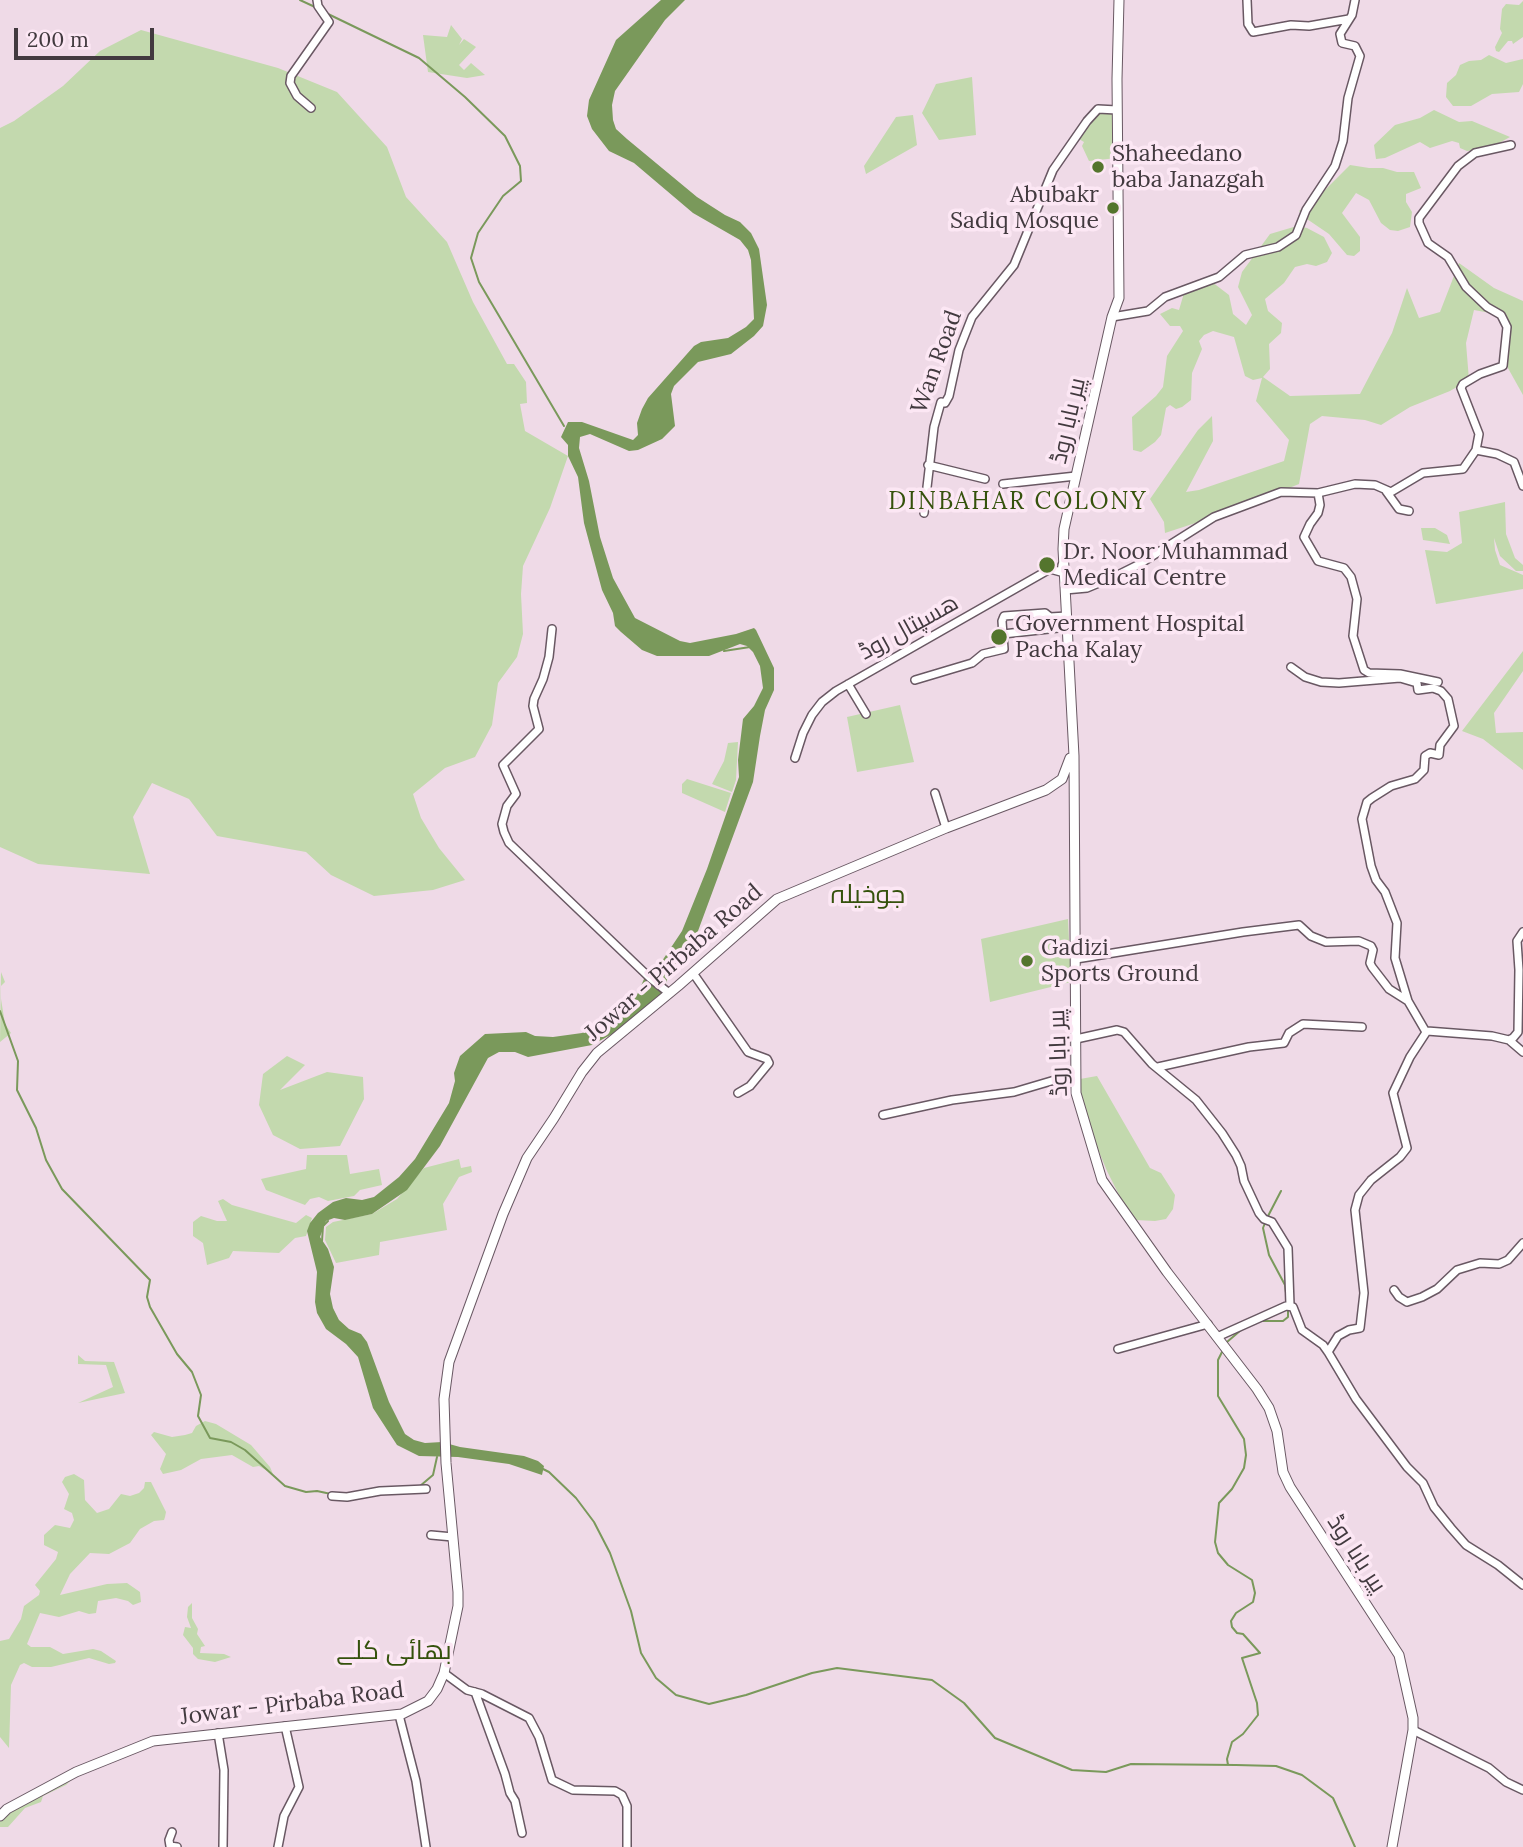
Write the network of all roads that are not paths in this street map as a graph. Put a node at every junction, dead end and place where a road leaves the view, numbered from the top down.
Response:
1 (317, 0) edge
2 (1119, 0) edge
3 (1247, 0) edge
4 (1355, 0) edge
5 (1349, 19) junction
6 (311, 108) dead end
7 (1117, 110) junction
8 (1511, 145) dead end
9 (1112, 317) junction
10 (1476, 450) junction
11 (928, 465) junction
12 (1076, 476) junction
13 (985, 479) dead end
14 (1003, 484) dead end
15 (1523, 486) edge
16 (1386, 491) junction
17 (1318, 493) junction
18 (1409, 511) dead end
19 (924, 513) dead end
20 (1063, 561) junction
21 (1065, 590) junction
22 (1067, 615) junction
23 (1050, 617) junction
24 (1067, 626) junction
25 (552, 629) dead end
26 (1045, 629) junction
27 (1003, 634) junction
28 (1291, 667) dead end
29 (915, 680) dead end
30 (1438, 682) dead end
31 (848, 684) junction
32 (866, 714) dead end
33 (1073, 750) junction
34 (795, 758) dead end
35 (1056, 785) junction
36 (1074, 790) junction
37 (935, 793) dead end
38 (946, 828) junction
39 (1523, 932) edge
40 (1076, 959) junction
41 (693, 973) junction
42 (666, 990) junction
43 (1408, 1000) junction
44 (1362, 1027) dead end
45 (1426, 1032) junction
46 (1076, 1039) junction
47 (1509, 1040) junction
48 (1523, 1052) edge
49 (1158, 1067) junction
50 (1075, 1074) junction
51 (738, 1093) dead end
52 (883, 1115) dead end
53 (1523, 1243) edge
54 (1394, 1290) dead end
55 (1290, 1305) junction
56 (1208, 1324) junction
57 (1217, 1337) junction
58 (1118, 1349) dead end
59 (1328, 1352) junction
60 (426, 1489) dead end
61 (332, 1496) dead end
62 (431, 1535) dead end
63 (453, 1537) junction
64 (1523, 1585) edge
65 (444, 1673) junction
66 (475, 1692) junction
67 (399, 1715) junction
68 (285, 1726) junction
69 (1413, 1730) junction
70 (218, 1732) junction
71 (1523, 1790) edge
72 (0, 1816) edge
73 (172, 1832) dead end
74 (522, 1833) dead end
75 (177, 1847) edge
76 (223, 1847) edge
77 (278, 1847) edge
78 (426, 1847) edge
79 (627, 1847) edge
80 (1392, 1847) edge

1 - 6 street
2 - 7 main road, پیر بابا روڈ
3 - 5 street
4 - 5 street
5 - 9 street
7 - 9 main road, پیر بابا روڈ
7 - 11 street, Wan Road
8 - 10 street
9 - 12 main road, پیر بابا روڈ
10 - 15 street
10 - 16 street
11 - 13 street
11 - 19 street, Wan Road
12 - 14 street
12 - 20 main road, پیر بابا روڈ
16 - 17 street
16 - 18 street
17 - 21 street
17 - 30 street
20 - 21 main road, پیر بابا روڈ
20 - 31 street, ھسپتال روڈ
21 - 22 main road, پیر بابا روڈ
22 - 23 street
22 - 24 main road, پیر بابا روڈ
23 - 26 street
23 - 27 street
24 - 26 street
24 - 33 main road, پیر بابا روڈ
25 - 42 street
26 - 27 street
27 - 29 street
28 - 43 street
31 - 32 street
31 - 34 street, ھسپتال روڈ
33 - 35 main road
33 - 36 main road, پیر بابا روڈ
35 - 36 main road
35 - 38 main road, Jowar - Pirbaba Road
36 - 40 main road, پیر بابا روڈ
37 - 38 street
38 - 41 main road, Jowar - Pirbaba Road
39 - 47 street
40 - 43 street
40 - 46 main road, پیر بابا روڈ
41 - 42 main road, Jowar - Pirbaba Road
41 - 51 street
42 - 63 main road, Jowar - Pirbaba Road
43 - 45 street
44 - 49 street
45 - 47 street
45 - 59 street
46 - 49 street
46 - 50 main road, پیر بابا روڈ
47 - 48 street
49 - 55 street
50 - 52 street
50 - 56 main road, پیر بابا روڈ
53 - 54 street
55 - 57 street
55 - 59 street
56 - 57 main road, پیر بابا روڈ
56 - 58 street
57 - 69 main road, پیر بابا روڈ
59 - 64 street
60 - 61 street
62 - 63 street
63 - 65 main road, Jowar - Pirbaba Road
65 - 66 street
65 - 67 main road, Jowar - Pirbaba Road
66 - 74 street
66 - 79 street
67 - 68 main road, Jowar - Pirbaba Road
67 - 78 street
68 - 70 main road, Jowar - Pirbaba Road
68 - 77 street
69 - 71 street
69 - 80 main road, پیر بابا روڈ
70 - 72 main road, Jowar - Pirbaba Road
70 - 76 street
73 - 75 street

